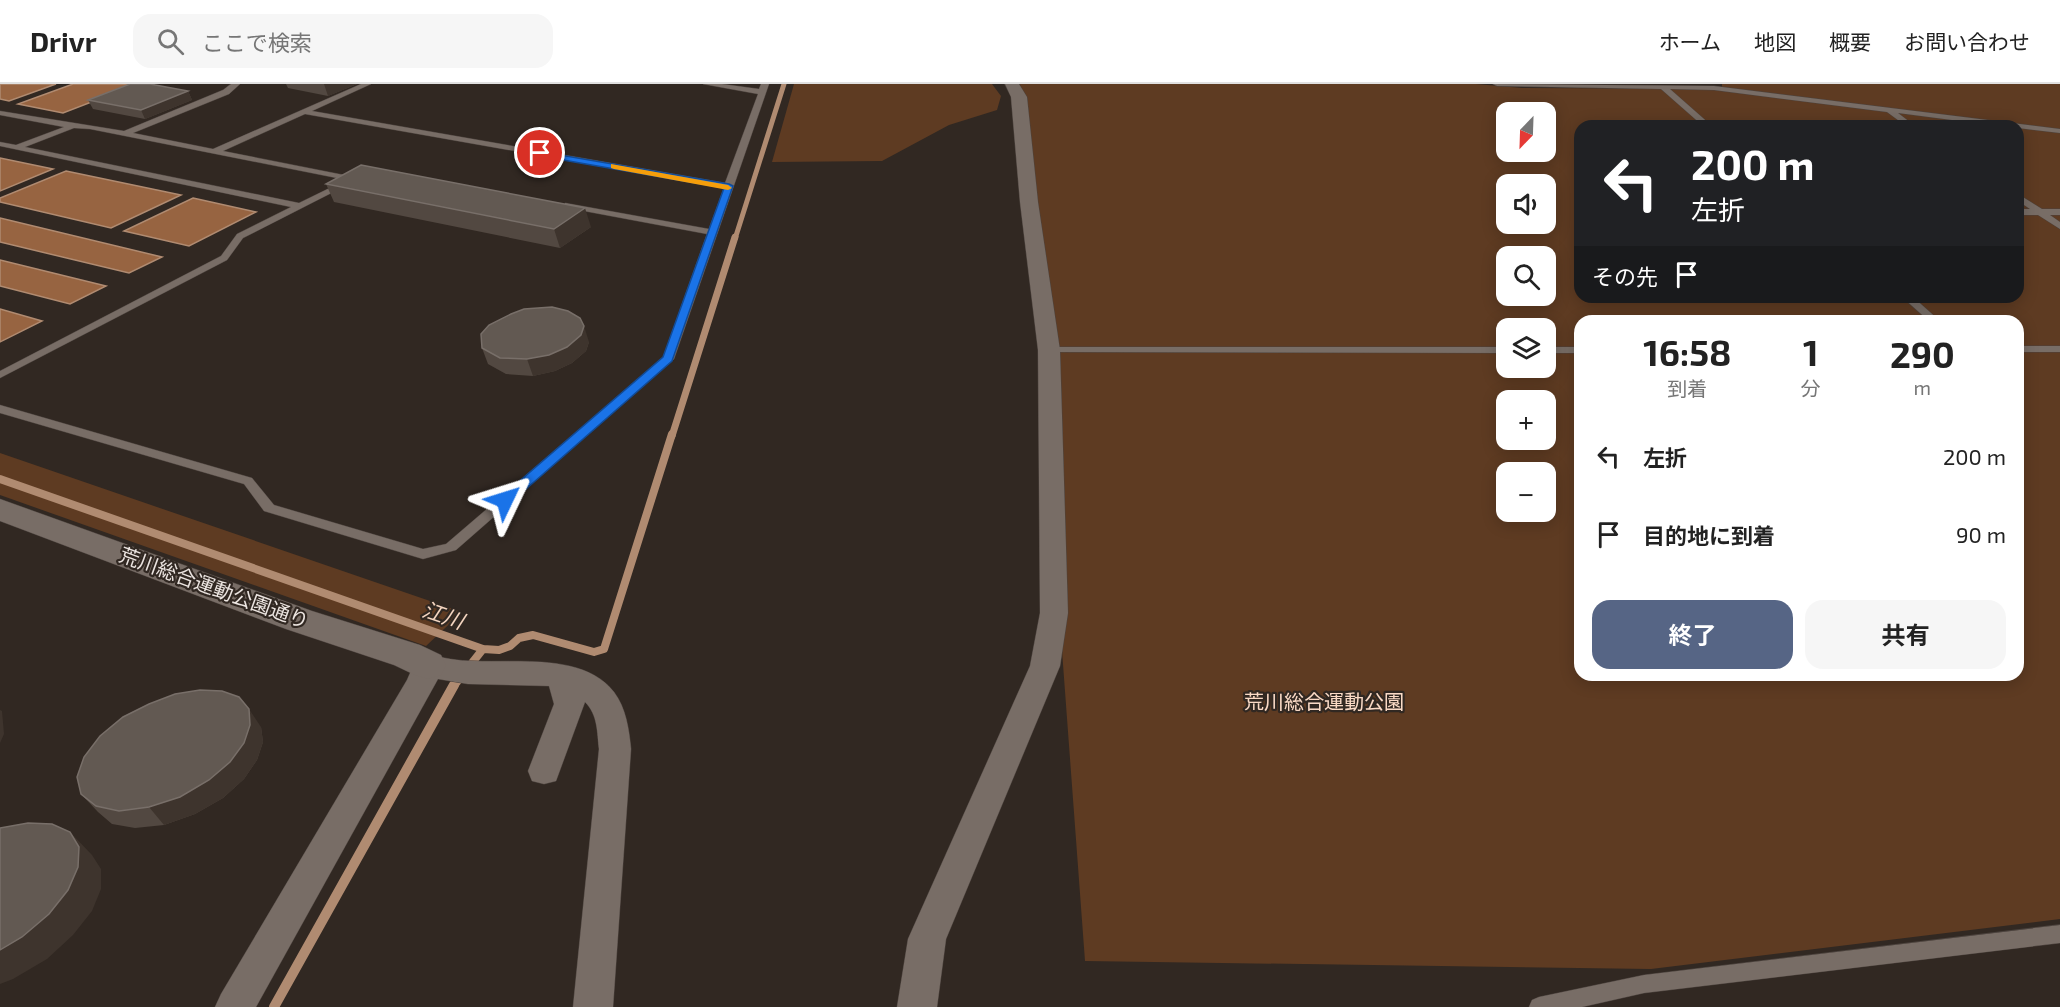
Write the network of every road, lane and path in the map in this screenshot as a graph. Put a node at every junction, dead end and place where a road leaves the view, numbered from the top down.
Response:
1 (236, 84) edge
2 (367, 84) edge
3 (707, 84) edge
4 (1012, 84) edge
5 (1497, 84) edge
6 (1663, 87) junction
7 (764, 88) edge
8 (1887, 110) junction
9 (0, 112) edge
10 (304, 112) junction
11 (1701, 120) edge
12 (1902, 120) edge
13 (1968, 120) edge
14 (73, 126) junction
15 (2024, 127) edge
16 (2060, 131) edge
17 (124, 134) junction
18 (0, 144) edge
19 (17, 147) junction
20 (214, 152) junction
21 (729, 186) junction
22 (2024, 201) edge
23 (552, 202) edge
24 (300, 206) junction
25 (2024, 212) edge
26 (2040, 212) junction
27 (2060, 212) edge
28 (2060, 226) edge
29 (712, 232) junction
30 (1914, 303) edge
31 (1928, 315) edge
32 (2024, 349) edge
33 (2060, 349) edge
34 (1049, 350) junction
35 (1496, 350) edge
36 (1556, 350) edge
37 (1574, 350) edge
38 (0, 375) edge
39 (0, 409) edge
40 (0, 509) edge
41 (436, 667) junction
42 (561, 675) junction
43 (544, 771) dead end
44 (2060, 934) edge
45 (235, 1007) edge
46 (593, 1007) edge
47 (917, 1007) edge
48 (1539, 1007) edge

1 - 17 lane
2 - 10 lane
3 - 7 lane
4 - 34 street
5 - 6 lane
6 - 8 lane
6 - 11 lane
7 - 21 lane
8 - 12 lane
8 - 13 lane
9 - 14 lane
10 - 20 lane
10 - 21 lane
14 - 17 lane
14 - 19 lane
15 - 16 lane
17 - 20 lane
18 - 19 lane
19 - 24 lane
20 - 24 lane
21 - 29 lane
22 - 26 lane
23 - 29 lane
24 - 38 lane
25 - 26 lane
26 - 27 lane
26 - 28 lane
29 - 39 lane
30 - 31 lane
32 - 33 lane
34 - 35 lane
34 - 47 street
36 - 37 lane
40 - 41 street, 荒川総合運動公園通り
41 - 42 street
41 - 45 street
42 - 43 street
42 - 46 street
44 - 48 lane

